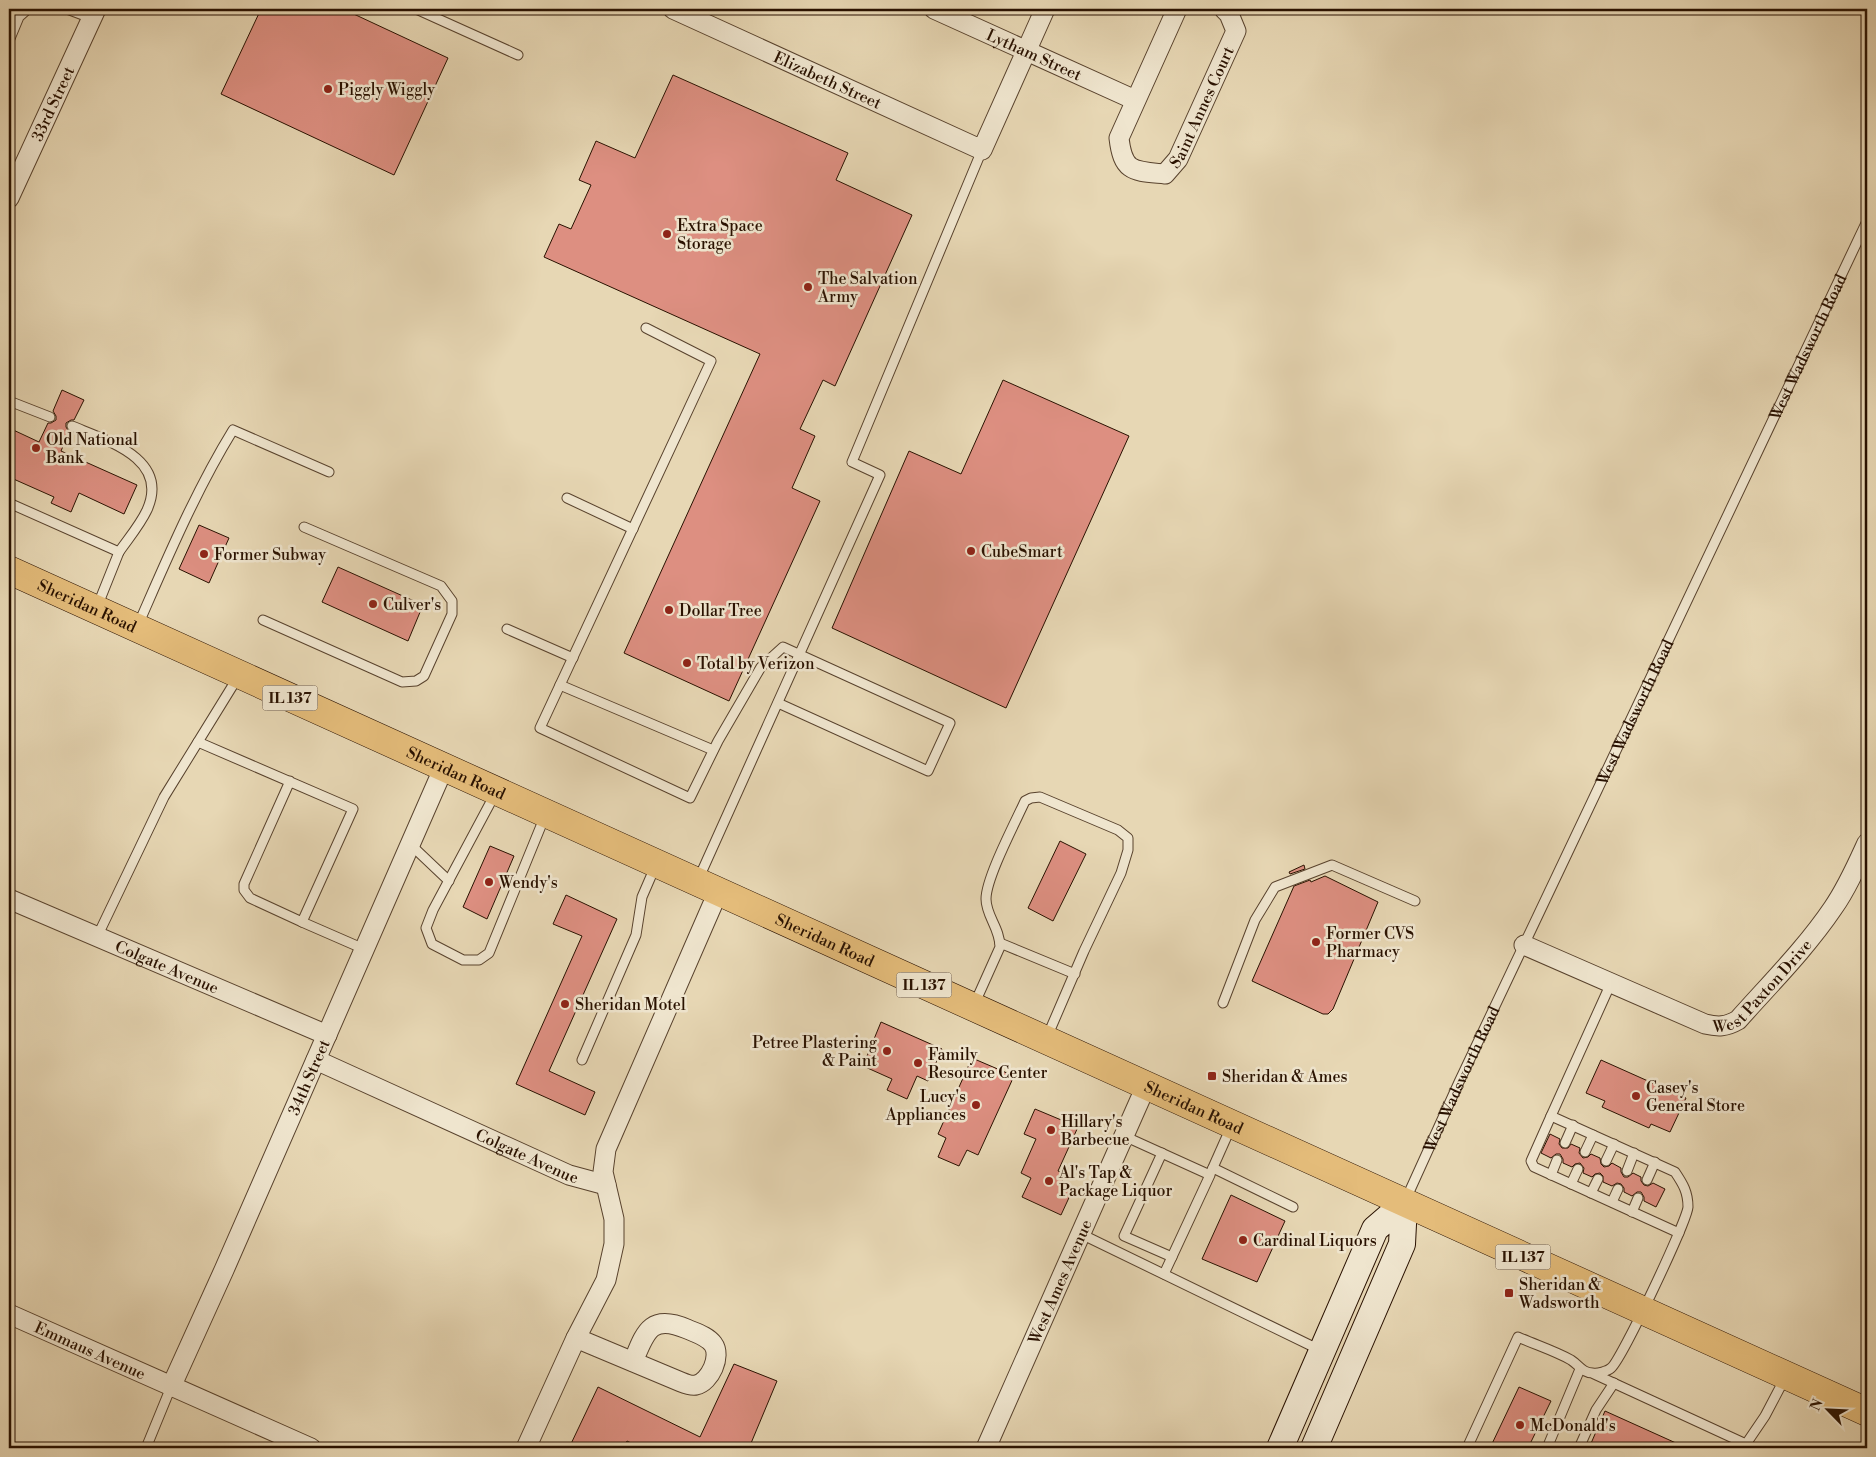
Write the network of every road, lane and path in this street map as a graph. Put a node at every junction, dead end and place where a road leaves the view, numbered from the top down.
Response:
1 (28, 9) edge
2 (67, 9) edge
3 (416, 9) edge
4 (674, 9) edge
5 (934, 9) edge
6 (1045, 9) edge
7 (1177, 9) edge
8 (1224, 9) edge
9 (94, 13) edge
10 (9, 41) edge
11 (1026, 51) junction
12 (518, 56) dead end
13 (1135, 100) junction
14 (982, 150) junction
15 (9, 198) edge
16 (1867, 222) edge
17 (646, 328) dead end
18 (9, 401) edge
19 (50, 417) dead end
20 (72, 426) dead end
21 (329, 472) dead end
22 (567, 498) dead end
23 (9, 503) edge
24 (304, 527) dead end
25 (633, 529) junction
26 (119, 552) junction
27 (9, 570) edge
28 (96, 610) junction
29 (263, 620) dead end
30 (137, 628) junction
31 (507, 629) dead end
32 (800, 654) junction
33 (573, 658) junction
34 (239, 674) junction
35 (560, 684) junction
36 (778, 703) junction
37 (198, 742) junction
38 (714, 750) junction
39 (444, 767) junction
40 (290, 781) junction
41 (496, 791) junction
42 (546, 814) junction
43 (1867, 843) edge
44 (410, 844) junction
45 (656, 864) junction
46 (449, 881) junction
47 (707, 887) junction
48 (9, 899) edge
49 (1415, 901) dead end
50 (302, 922) junction
51 (97, 937) junction
52 (1000, 942) junction
53 (1524, 945) junction
54 (364, 949) junction
55 (1074, 974) junction
56 (1611, 983) junction
57 (1223, 1003) dead end
58 (973, 1008) junction
59 (327, 1035) junction
60 (1046, 1041) junction
61 (316, 1060) junction
62 (582, 1060) dead end
63 (1146, 1086) junction
64 (1551, 1116) junction
65 (1232, 1125) junction
66 (1573, 1125) junction
67 (1594, 1135) junction
68 (1124, 1136) junction
69 (1565, 1143) dead end
70 (1614, 1144) junction
71 (1585, 1152) dead end
72 (1162, 1153) junction
73 (1634, 1153) junction
74 (1557, 1160) dead end
75 (1606, 1161) dead end
76 (1655, 1162) junction
77 (1578, 1169) dead end
78 (1627, 1171) dead end
79 (1211, 1172) junction
80 (1550, 1175) junction
81 (1598, 1179) dead end
82 (1647, 1180) dead end
83 (1571, 1184) junction
84 (606, 1186) junction
85 (1618, 1189) dead end
86 (1591, 1193) junction
87 (1638, 1198) dead end
88 (1612, 1202) junction
89 (1404, 1204) junction
90 (1293, 1207) dead end
91 (1632, 1212) junction
92 (1679, 1233) junction
93 (1081, 1234) junction
94 (1172, 1257) junction
95 (1164, 1274) junction
96 (1643, 1311) junction
97 (9, 1314) edge
98 (576, 1338) junction
99 (1322, 1351) junction
100 (633, 1362) dead end
101 (1580, 1369) junction
102 (1594, 1374) junction
103 (1786, 1376) junction
104 (1614, 1383) junction
105 (171, 1387) junction
106 (1867, 1412) edge
107 (1746, 1446) edge
108 (146, 1448) edge
109 (310, 1448) edge
110 (526, 1448) edge
111 (986, 1448) edge
112 (1280, 1448) edge
113 (1314, 1448) edge
114 (1467, 1448) edge
115 (1547, 1448) edge
116 (1578, 1448) edge

1 - 10 lane
2 - 9 lane
3 - 12 lane
4 - 14 street, Elizabeth Street
5 - 11 street, Lytham Street
6 - 11 street
7 - 13 street, Saint Annes Court
8 - 13 street, Saint Annes Court
9 - 15 street, 33rd Street
11 - 13 street, Lytham Street
11 - 14 street
14 - 32 lane
16 - 53 lane, West Wadsworth Road
17 - 25 lane
18 - 19 lane
20 - 26 lane
21 - 30 lane
22 - 25 lane
23 - 26 lane
24 - 29 lane
25 - 33 lane
26 - 28 lane
27 - 28 main road, Sheridan Road / IL 137
28 - 30 main road, Sheridan Road / IL 137
30 - 34 main road, Sheridan Road / IL 137
31 - 33 lane
32 - 36 lane
32 - 36 lane
32 - 38 lane
33 - 35 lane
34 - 37 lane
34 - 39 main road, Sheridan Road / IL 137
35 - 38 lane
35 - 38 lane
36 - 47 lane
37 - 40 lane
37 - 51 lane
39 - 41 main road, Sheridan Road / IL 137
39 - 44 street, 34th Street
40 - 50 lane
40 - 50 lane
41 - 42 main road, Sheridan Road / IL 137
41 - 46 lane
42 - 45 main road, Sheridan Road / IL 137
42 - 46 lane
43 - 56 street, West Paxton Drive
44 - 46 lane
44 - 54 street, 34th Street
45 - 47 main road, Sheridan Road / IL 137
45 - 62 lane
47 - 58 main road, Sheridan Road / IL 137
47 - 84 street
48 - 51 street, Colgate Avenue
49 - 57 lane
50 - 54 lane
51 - 59 street, Colgate Avenue
52 - 55 lane
52 - 55 lane
52 - 58 lane
53 - 56 street, West Paxton Drive
53 - 89 lane, West Wadsworth Road
54 - 59 street, 34th Street
55 - 60 lane
56 - 64 lane
58 - 60 main road, Sheridan Road / IL 137
59 - 61 street, 34th Street
60 - 63 main road, Sheridan Road / IL 137
61 - 84 street, Colgate Avenue
61 - 105 street, 34th Street
63 - 65 main road, Sheridan Road / IL 137
63 - 68 street, West Ames Avenue
64 - 66 lane
64 - 80 lane
65 - 79 lane
65 - 89 main road, Sheridan Road / IL 137
66 - 67 lane
66 - 69 lane
67 - 70 lane
67 - 71 lane
68 - 72 lane
68 - 93 street, West Ames Avenue
70 - 73 lane
70 - 75 lane
72 - 79 lane
72 - 94 lane
73 - 76 lane
73 - 78 lane
74 - 80 lane
76 - 82 lane
76 - 92 lane
77 - 83 lane
79 - 90 lane
79 - 94 lane
80 - 83 lane
81 - 86 lane
83 - 86 lane
84 - 98 street
85 - 88 lane
86 - 88 lane
87 - 91 lane
88 - 91 lane
89 - 96 main road, Sheridan Road / IL 137
89 - 99 main road, West Wadsworth Road
89 - 113 main road, West Wadsworth Road
91 - 92 lane
92 - 96 lane
93 - 95 lane
93 - 111 street, West Ames Avenue
94 - 95 lane
95 - 99 lane
96 - 102 lane
96 - 103 main road, IL 137
97 - 105 street, Emmaus Avenue
98 - 100 street
98 - 110 street
99 - 112 main road, West Wadsworth Road
101 - 102 lane
101 - 114 lane
101 - 115 lane
102 - 104 lane
103 - 106 main road, IL 137
103 - 107 lane
104 - 107 lane
104 - 116 lane
105 - 108 lane
105 - 109 street, Emmaus Avenue

